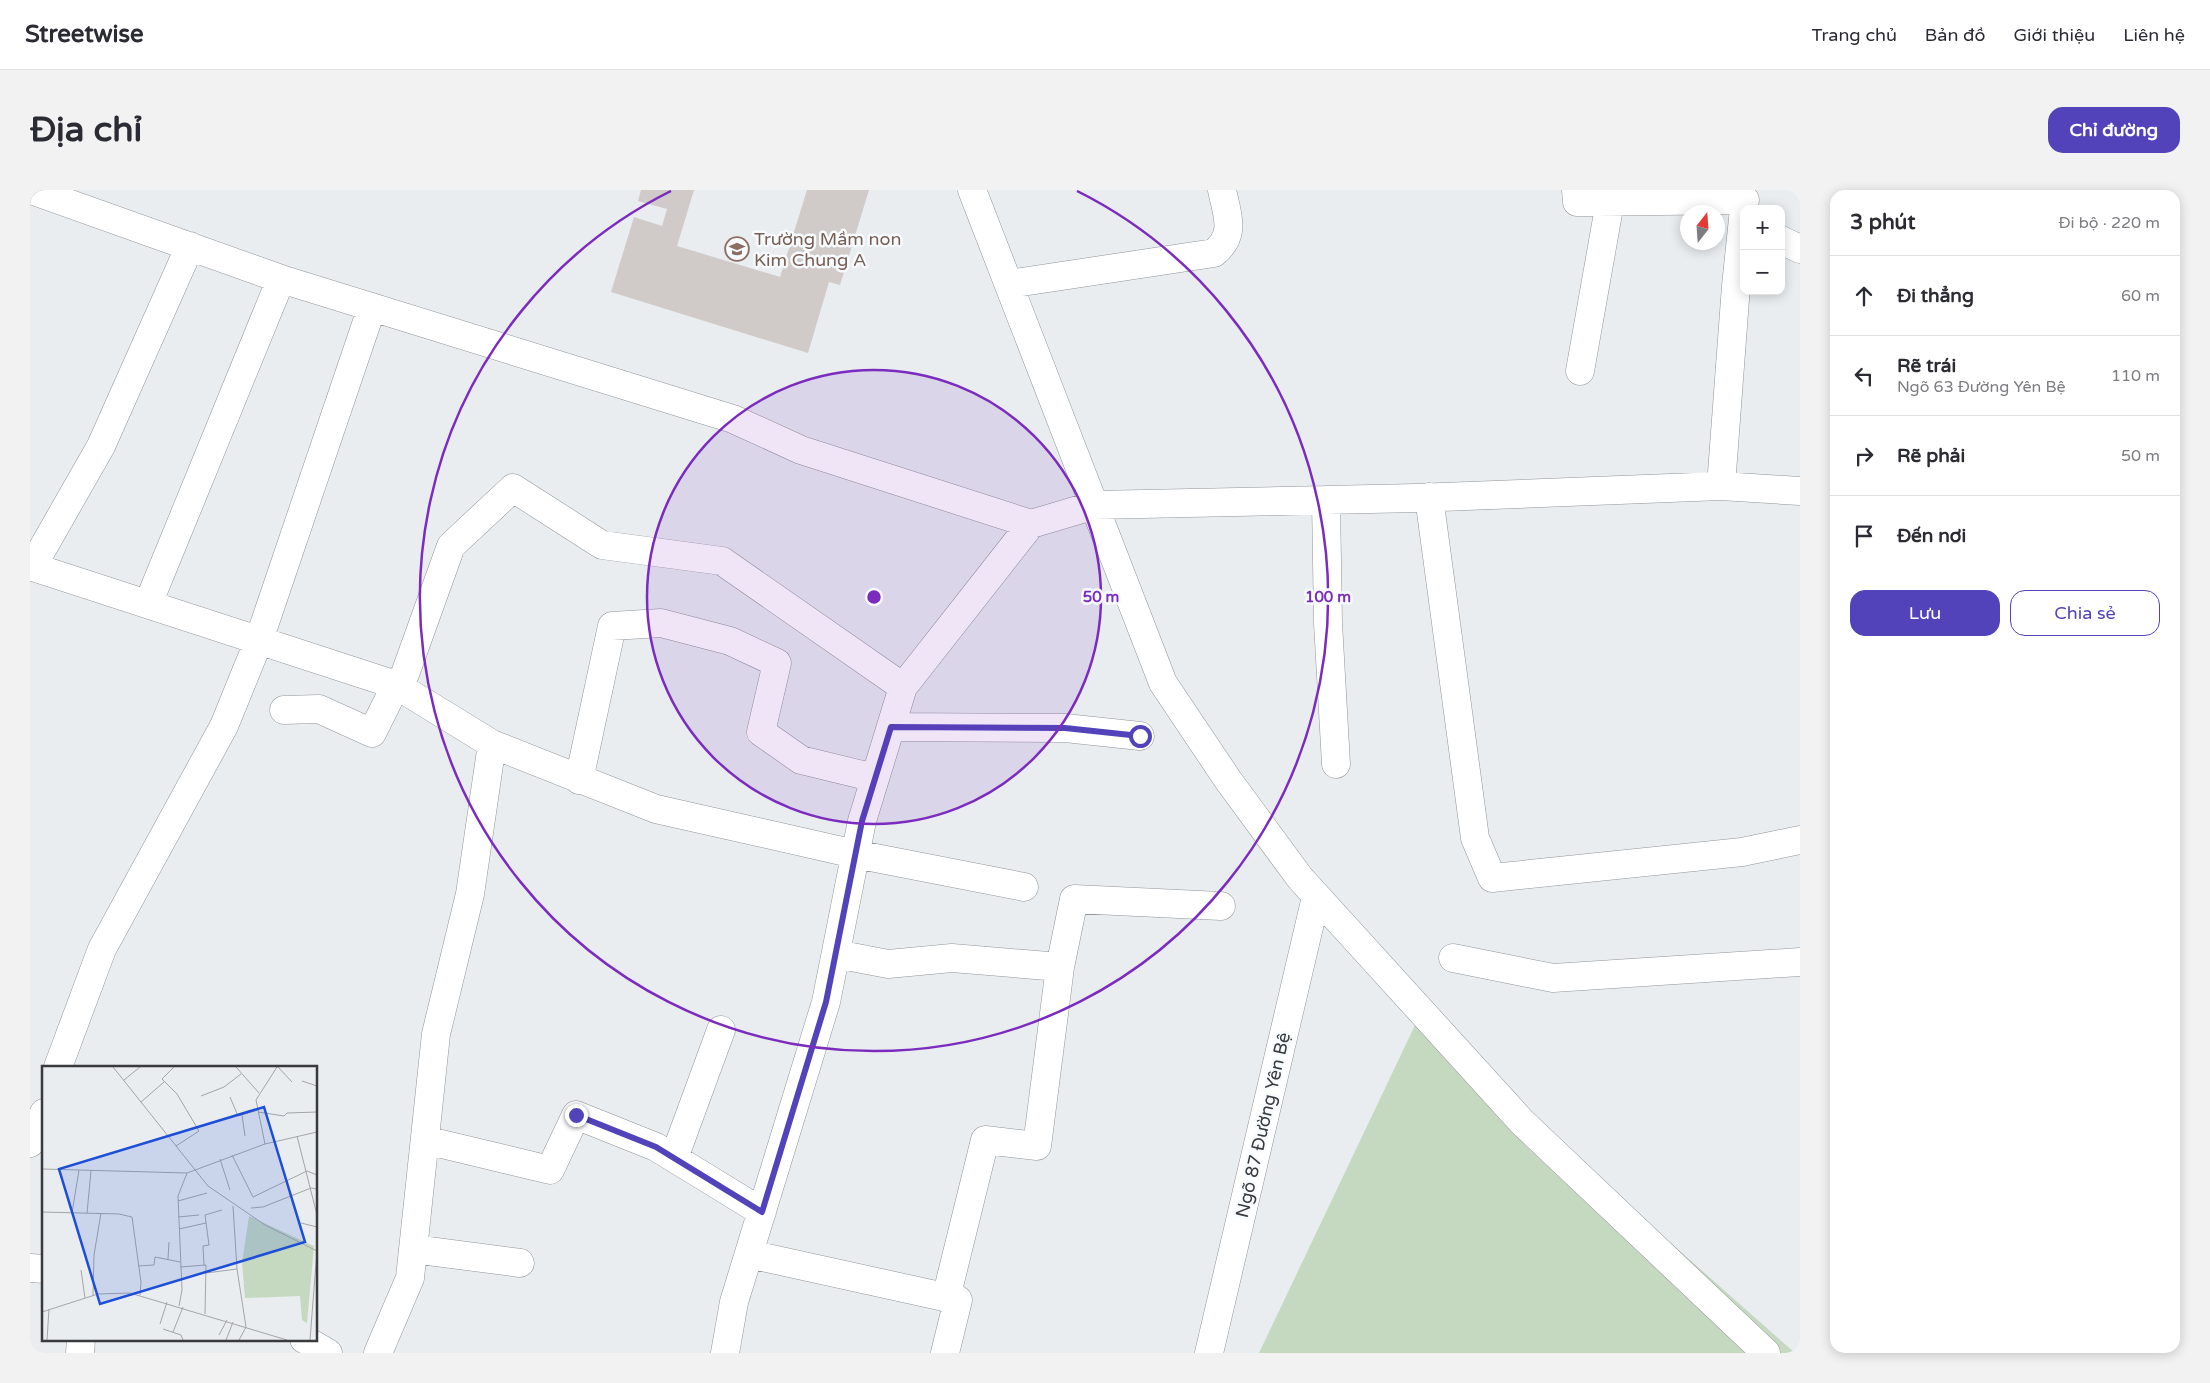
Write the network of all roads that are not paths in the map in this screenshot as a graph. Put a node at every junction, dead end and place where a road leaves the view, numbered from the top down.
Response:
1 (31, 190) edge
2 (972, 190) edge
3 (1222, 190) edge
4 (1576, 190) edge
5 (1610, 202) junction
6 (1740, 209) edge
7 (1785, 242) edge
8 (190, 246) junction
9 (1740, 248) edge
10 (1800, 249) edge
11 (281, 279) junction
12 (1009, 284) junction
13 (372, 307) junction
14 (1580, 372) dead end
15 (1721, 486) junction
16 (1800, 491) edge
17 (1429, 497) junction
18 (1326, 500) junction
19 (1095, 505) junction
20 (1031, 524) junction
21 (31, 567) edge
22 (148, 604) junction
23 (259, 640) junction
24 (396, 685) junction
25 (903, 687) junction
26 (284, 710) dead end
27 (891, 727) junction
28 (1140, 736) dead end
29 (492, 744) junction
30 (1336, 764) dead end
31 (875, 778) junction
32 (579, 780) junction
33 (1800, 840) edge
34 (855, 854) junction
35 (1024, 887) dead end
36 (1316, 897) junction
37 (1220, 906) dead end
38 (836, 954) junction
39 (1453, 958) dead end
40 (1800, 962) edge
41 (1060, 967) junction
42 (721, 1030) dead end
43 (58, 1066) edge
44 (42, 1117) edge
45 (424, 1140) junction
46 (30, 1143) edge
47 (674, 1158) junction
48 (762, 1212) junction
49 (413, 1249) junction
50 (749, 1254) junction
51 (520, 1263) dead end
52 (946, 1298) junction
53 (82, 1340) edge
54 (306, 1340) edge
55 (80, 1353) edge
56 (328, 1353) edge
57 (378, 1353) edge
58 (725, 1353) edge
59 (946, 1353) edge
60 (1209, 1353) edge
61 (1766, 1353) edge

1 - 8 street
2 - 12 street
3 - 12 street
4 - 5 street
5 - 6 street
5 - 14 street
7 - 10 street
8 - 11 street
8 - 21 street
9 - 15 street
11 - 13 street
11 - 22 street
12 - 19 street
13 - 20 street
13 - 23 street
15 - 16 street
15 - 17 street
17 - 18 street
17 - 33 street
18 - 19 street
18 - 30 street
19 - 20 street
19 - 36 street
20 - 25 street
21 - 22 street
22 - 23 street
23 - 24 street
23 - 43 street
24 - 25 street
24 - 26 street
24 - 29 street
25 - 27 street
27 - 28 street
27 - 31 street
29 - 32 street
29 - 45 street
31 - 32 street
31 - 34 street
32 - 34 street
34 - 35 street
34 - 38 street
36 - 60 street, Ngõ 87 Đường Yên Bệ
36 - 61 street
37 - 41 street
38 - 41 street
38 - 48 street
39 - 40 street
41 - 52 street
42 - 47 street
44 - 46 street
45 - 47 street
45 - 49 street
47 - 48 street
48 - 50 street
49 - 51 street
49 - 57 street
50 - 52 street
50 - 58 street
52 - 59 street
53 - 55 street
54 - 56 street

